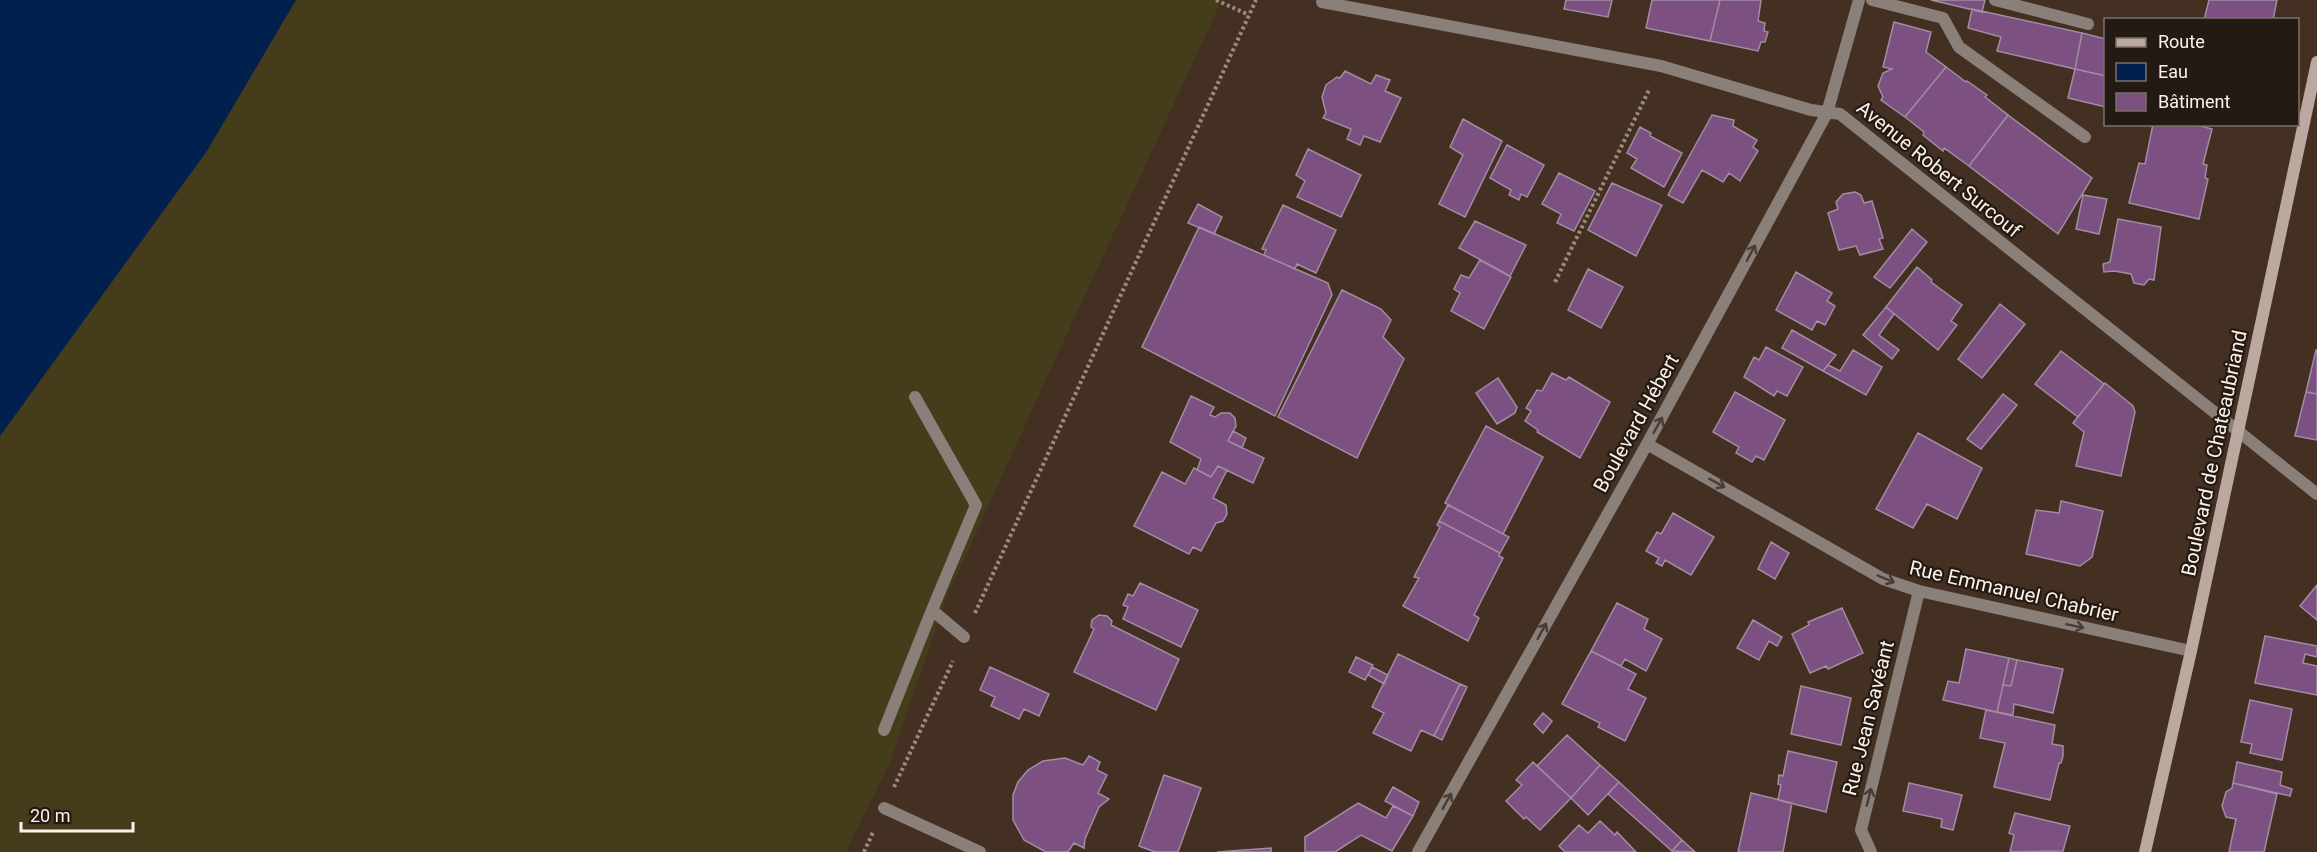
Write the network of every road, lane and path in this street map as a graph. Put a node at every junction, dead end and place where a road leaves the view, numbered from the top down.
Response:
1 (1216, 0) edge
2 (1256, 0) edge
3 (1859, 0) edge
4 (1872, 0) edge
5 (1995, 0) edge
6 (1322, 2) dead end
7 (1249, 15) junction
8 (2088, 24) dead end
9 (2317, 62) edge
10 (1661, 66) junction
11 (1827, 113) junction
12 (2085, 137) dead end
13 (1555, 282) dead end
14 (915, 397) dead end
15 (2237, 431) junction
16 (1647, 444) junction
17 (2317, 494) edge
18 (1919, 591) junction
19 (932, 610) junction
20 (964, 637) junction
21 (2191, 651) junction
22 (884, 730) dead end
23 (884, 808) junction
24 (1422, 850) edge
25 (864, 852) edge
26 (980, 852) edge
27 (1871, 852) edge
28 (2145, 852) edge

1 - 7 path
2 - 7 path
3 - 11 street, Boulevard Hébert
4 - 12 street
5 - 8 street
6 - 10 street, Avenue Robert Surcouf
7 - 20 path
9 - 15 main road, Boulevard de Chateaubriand
10 - 11 street, Avenue Robert Surcouf
10 - 13 path
11 - 15 street, Avenue Robert Surcouf
16 -> 11 street, Boulevard Hébert
14 - 19 street
15 - 17 street, Avenue Robert Surcouf
15 - 21 main road, Boulevard de Chateaubriand
16 -> 18 street, Rue Emmanuel Chabrier
24 -> 16 street, Boulevard Hébert
18 -> 21 street, Rue Emmanuel Chabrier
27 -> 18 street, Rue Jean Savéant
19 - 20 street
19 - 22 street
20 - 23 path
21 - 28 main road, Boulevard de Chateaubriand
23 - 25 path
23 - 26 street

